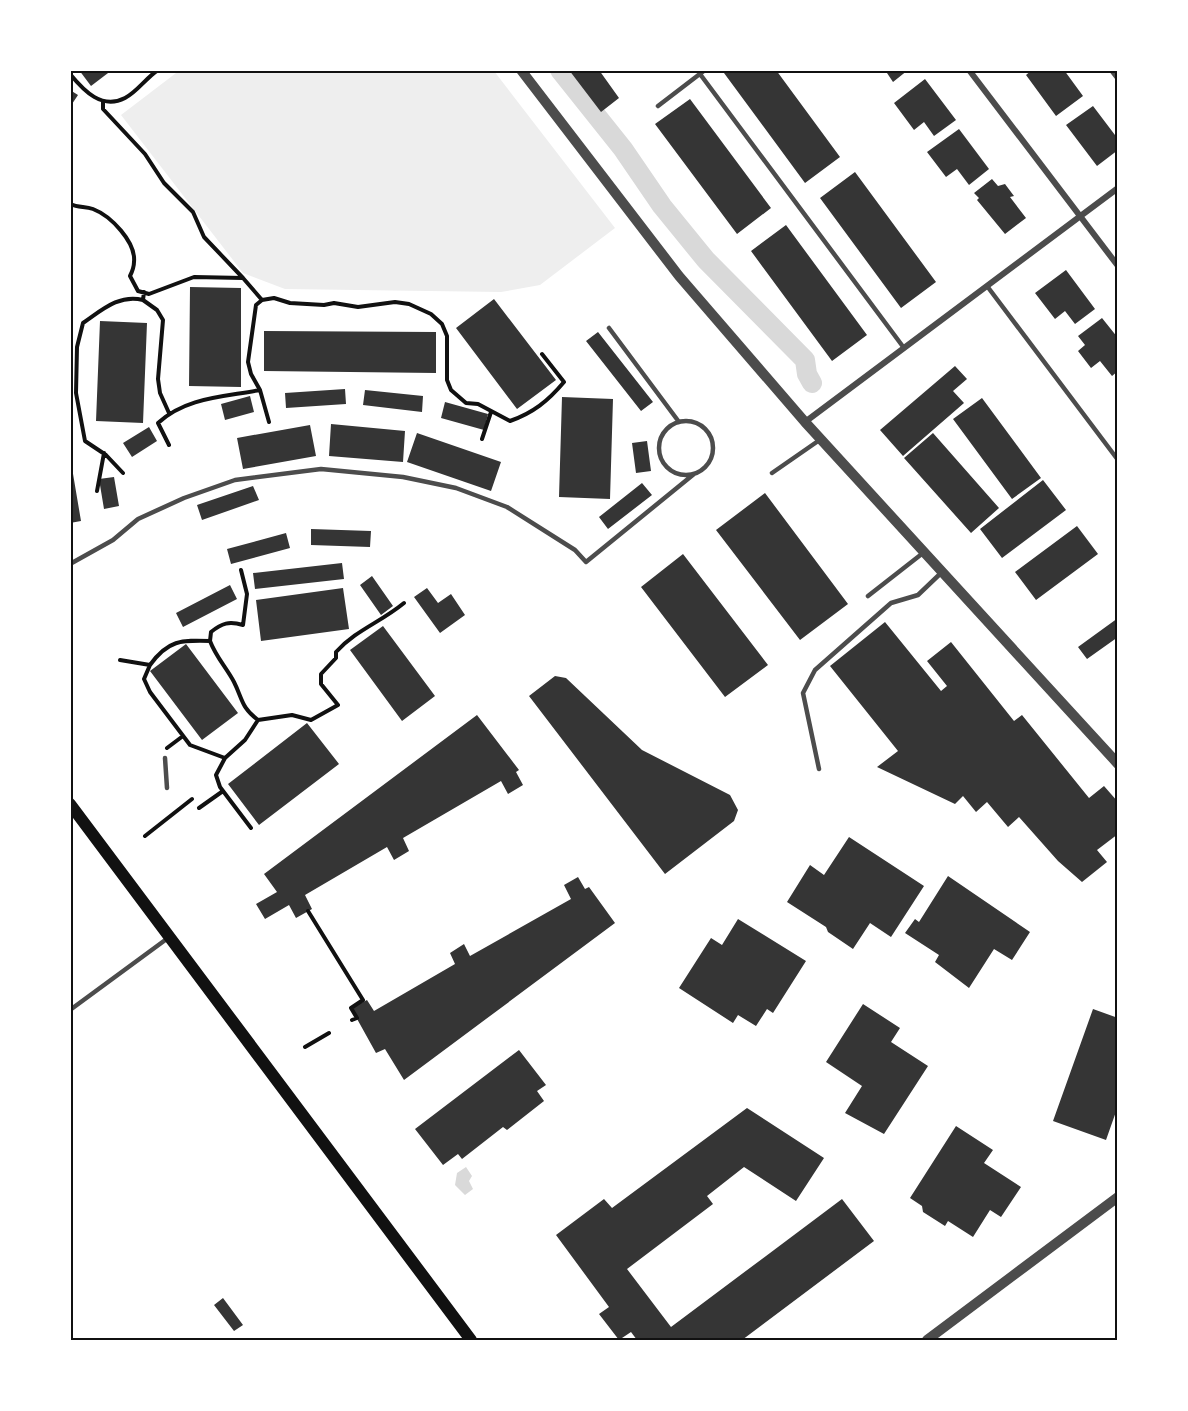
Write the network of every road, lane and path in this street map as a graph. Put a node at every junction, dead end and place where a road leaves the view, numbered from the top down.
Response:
1 (158, 70) edge
2 (520, 70) edge
3 (705, 70) edge
4 (969, 70) edge
5 (1111, 70) edge
6 (70, 74) edge
7 (700, 74) junction
8 (1118, 80) edge
9 (103, 101) junction
10 (658, 106) dead end
11 (1118, 188) edge
12 (70, 204) edge
13 (1080, 216) junction
14 (1118, 267) edge
15 (243, 278) junction
16 (987, 286) junction
17 (144, 292) junction
18 (142, 300) junction
19 (262, 300) junction
20 (609, 328) dead end
21 (904, 348) junction
22 (542, 354) dead end
23 (260, 390) junction
24 (491, 412) junction
25 (169, 413) junction
26 (269, 422) dead end
27 (679, 422) junction
28 (805, 422) junction
29 (482, 439) dead end
30 (821, 439) junction
31 (169, 445) dead end
32 (104, 453) junction
33 (1118, 460) edge
34 (123, 473) dead end
35 (772, 473) dead end
36 (694, 474) junction
37 (97, 491) dead end
38 (925, 551) junction
39 (70, 564) edge
40 (241, 570) dead end
41 (943, 571) junction
42 (868, 596) dead end
43 (404, 603) dead end
44 (210, 641) junction
45 (120, 660) dead end
46 (150, 665) junction
47 (258, 720) junction
48 (183, 736) junction
49 (161, 753) dead end
50 (165, 758) dead end
51 (225, 758) junction
52 (1118, 764) edge
53 (819, 769) dead end
54 (167, 788) dead end
55 (223, 791) junction
56 (192, 799) dead end
57 (70, 804) edge
58 (199, 808) dead end
59 (251, 828) dead end
60 (146, 836) dead end
61 (308, 911) dead end
62 (170, 936) junction
63 (70, 1010) edge
64 (352, 1020) dead end
65 (328, 1033) dead end
66 (305, 1047) dead end
67 (1118, 1197) edge
68 (471, 1341) edge
69 (927, 1341) edge

1 - 9 path
2 - 28 street
3 - 7 lane
4 - 13 street
5 - 8 lane
6 - 9 path
7 - 10 lane
7 - 21 lane
9 - 15 path
11 - 13 street
12 - 17 path
13 - 14 street
13 - 16 street
15 - 17 path
15 - 19 path
16 - 21 street
16 - 33 lane
17 - 18 path
18 - 25 path
18 - 32 path
19 - 23 path
19 - 24 path
20 - 27 lane
21 - 28 street
22 - 24 path
23 - 25 path
23 - 26 path
24 - 29 path
25 - 31 path
27 - 36 lane
27 - 36 lane
28 - 30 street
30 - 35 lane
30 - 38 street
32 - 34 path
32 - 37 path
36 - 39 lane
38 - 41 street
38 - 42 lane
40 - 44 path
41 - 52 street
41 - 53 lane
43 - 47 path
44 - 46 path
44 - 47 path
45 - 46 path
46 - 48 path
47 - 51 path
48 - 49 path
48 - 51 path
50 - 54 lane
51 - 55 path
55 - 58 path
55 - 59 path
56 - 60 path
57 - 62 main road
61 - 64 path
62 - 63 lane
62 - 68 main road
65 - 66 path
67 - 69 street

